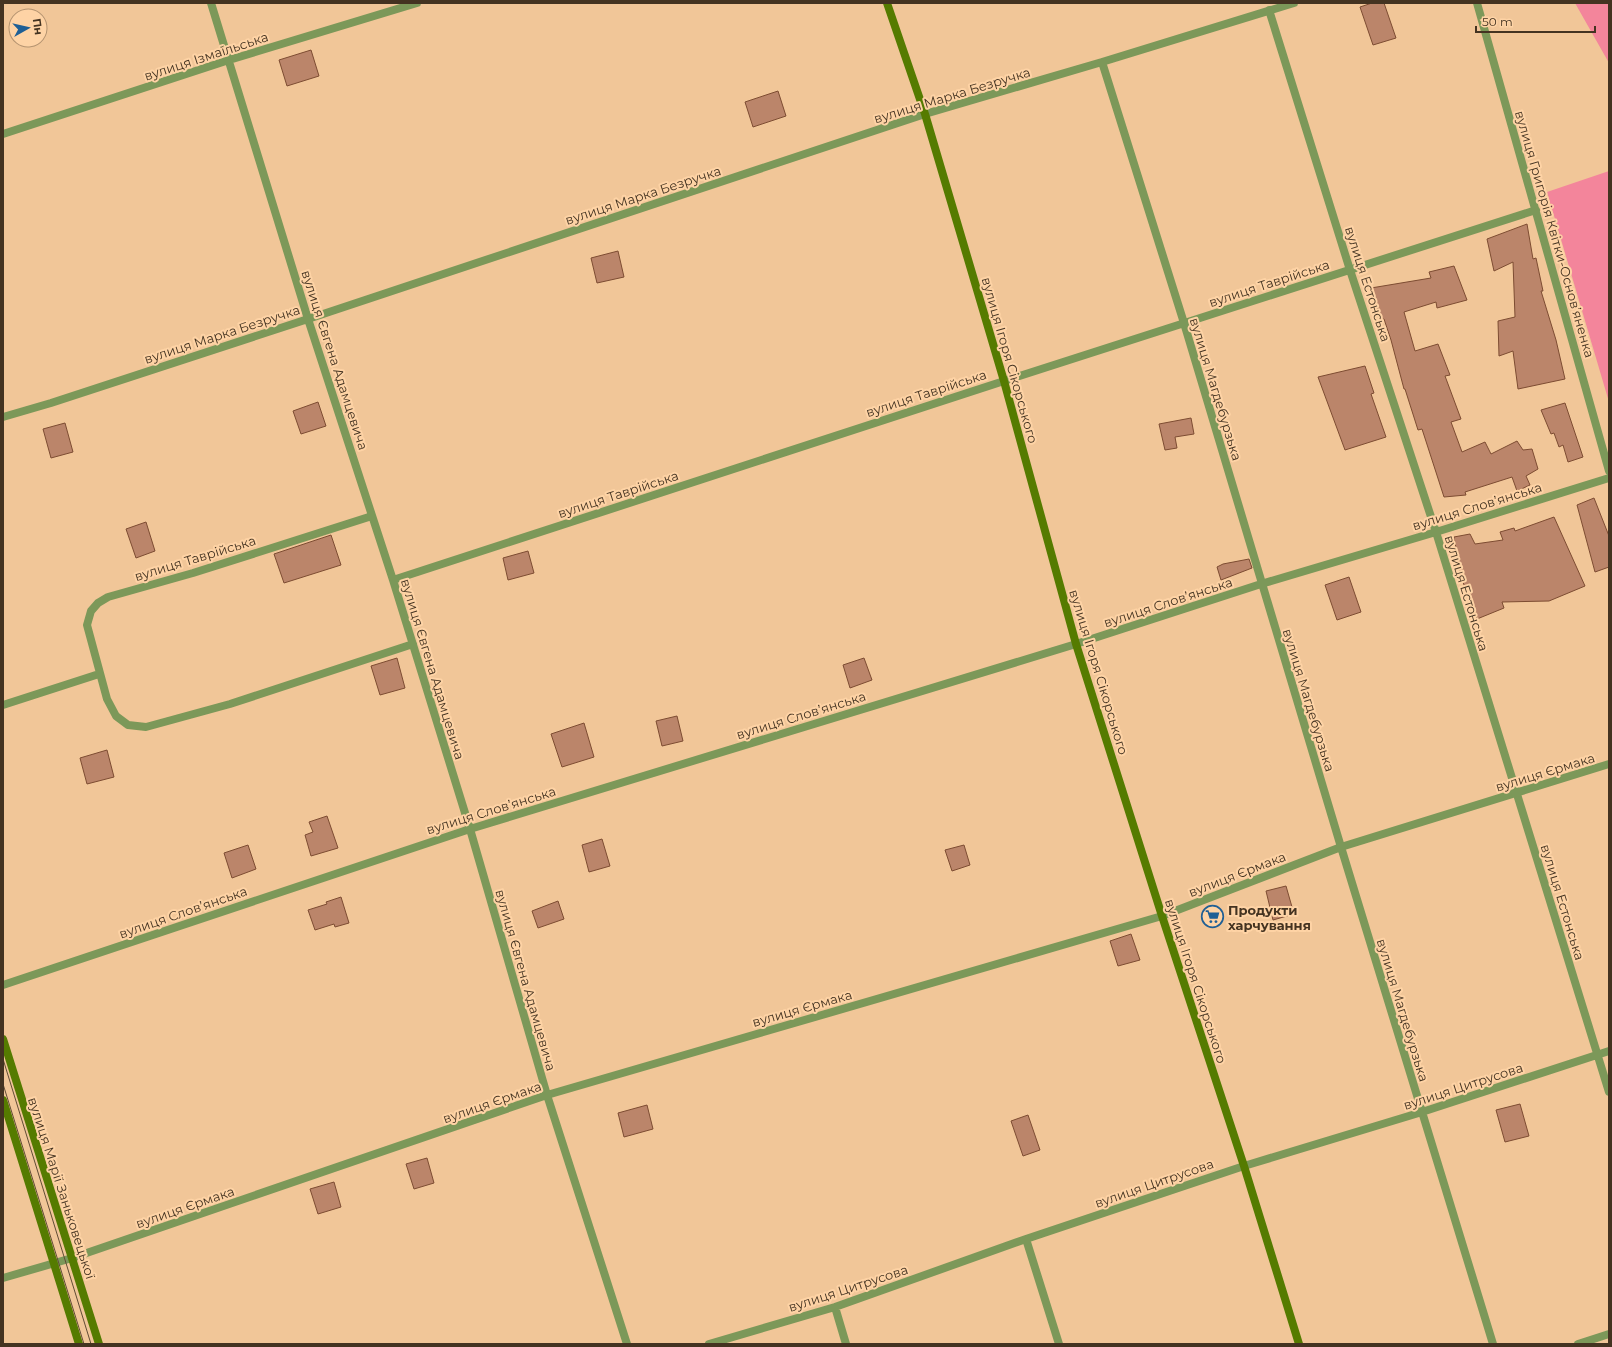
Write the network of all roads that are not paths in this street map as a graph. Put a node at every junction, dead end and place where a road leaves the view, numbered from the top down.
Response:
1 (211, 3) edge
2 (417, 3) edge
3 (887, 3) edge
4 (1294, 3) edge
5 (1477, 3) edge
6 (1268, 10) junction
7 (229, 60) junction
8 (1102, 62) junction
9 (925, 114) junction
10 (3, 134) edge
11 (1536, 210) junction
12 (1350, 270) junction
13 (308, 318) junction
14 (1184, 323) junction
15 (1004, 381) junction
16 (3, 418) edge
17 (1609, 471) edge
18 (1609, 478) edge
19 (372, 516) junction
20 (1436, 532) junction
21 (393, 580) junction
22 (1261, 584) junction
23 (413, 644) junction
24 (1076, 644) junction
25 (99, 674) junction
26 (3, 705) edge
27 (1609, 764) edge
28 (1517, 793) junction
29 (470, 829) junction
30 (1341, 847) junction
31 (1162, 916) junction
32 (3, 985) edge
33 (3, 1039) edge
34 (1609, 1051) edge
35 (1597, 1054) junction
36 (1609, 1092) edge
37 (547, 1095) junction
38 (3, 1100) edge
39 (1422, 1112) junction
40 (1244, 1166) junction
41 (1026, 1239) junction
42 (72, 1258) junction
43 (53, 1263) junction
44 (3, 1278) edge
45 (835, 1306) junction
46 (1609, 1334) edge
47 (79, 1344) edge
48 (99, 1344) edge
49 (627, 1344) edge
50 (709, 1344) edge
51 (846, 1344) edge
52 (1059, 1344) edge
53 (1299, 1344) edge
54 (1493, 1344) edge
55 (1578, 1344) edge

1 - 7 street, вулиця Євгена Адамцевича
2 - 7 street, вулиця Ізмаїльська
3 - 9 main road, вулиця Ігоря Сікорського
4 - 6 street, вулиця Марка Безручка
5 - 11 street, вулиця Григорія Квітки-Основʼяненка
6 - 8 street, вулиця Марка Безручка
6 - 12 street, вулиця Естонська
7 - 10 street, вулиця Ізмаїльська
7 - 13 street, вулиця Євгена Адамцевича
8 - 9 street, вулиця Марка Безручка
8 - 14 street, вулиця Магдебурзька
9 - 13 street, вулиця Марка Безручка
9 - 15 main road, вулиця Ігоря Сікорського
11 - 12 street, вулиця Таврійська
11 - 17 street, вулиця Григорія Квітки-Основʼяненка
12 - 14 street, вулиця Таврійська
12 - 20 street, вулиця Естонська
13 - 16 street, вулиця Марка Безручка
13 - 19 street, вулиця Євгена Адамцевича
14 - 15 street, вулиця Таврійська
14 - 22 street, вулиця Магдебурзька
15 - 21 street, вулиця Таврійська
15 - 24 main road, вулиця Ігоря Сікорського
18 - 20 street, вулиця Слов’янська
19 - 21 street, вулиця Євгена Адамцевича
19 - 25 street, вулиця Таврійська
20 - 22 street, вулиця Слов’янська
20 - 28 street, вулиця Естонська
21 - 23 street, вулиця Євгена Адамцевича
22 - 24 street, вулиця Слов’янська
22 - 30 street, вулиця Магдебурзька
23 - 25 street, вулиця Таврійська
23 - 29 street, вулиця Євгена Адамцевича
24 - 29 street, вулиця Слов’янська
24 - 31 main road, вулиця Ігоря Сікорського
25 - 26 street
27 - 28 street, вулиця Єрмака
28 - 30 street, вулиця Єрмака
28 - 35 street, вулиця Естонська
29 - 32 street, вулиця Слов’янська
29 - 37 street, вулиця Євгена Адамцевича
30 - 31 street, вулиця Єрмака
30 - 39 street, вулиця Магдебурзька
31 - 37 street, вулиця Єрмака
31 - 40 main road, вулиця Ігоря Сікорського
33 - 42 main road, вулиця Марії Заньковецької
34 - 35 street, вулиця Цитрусова
35 - 36 street, вулиця Естонська
35 - 39 street, вулиця Цитрусова
37 - 42 street, вулиця Єрмака
37 - 49 street, вулиця Євгена Адамцевича
38 - 43 main road
39 - 40 street, вулиця Цитрусова
39 - 54 street, вулиця Магдебурзька
40 - 41 street, вулиця Цитрусова
40 - 53 main road, вулиця Ігоря Сікорського
41 - 45 street, вулиця Цитрусова
41 - 52 street
42 - 43 street, вулиця Єрмака
42 - 48 main road, вулиця Марії Заньковецької
43 - 44 street, вулиця Єрмака
43 - 47 main road
45 - 50 street, вулиця Цитрусова
45 - 51 street
46 - 55 street

